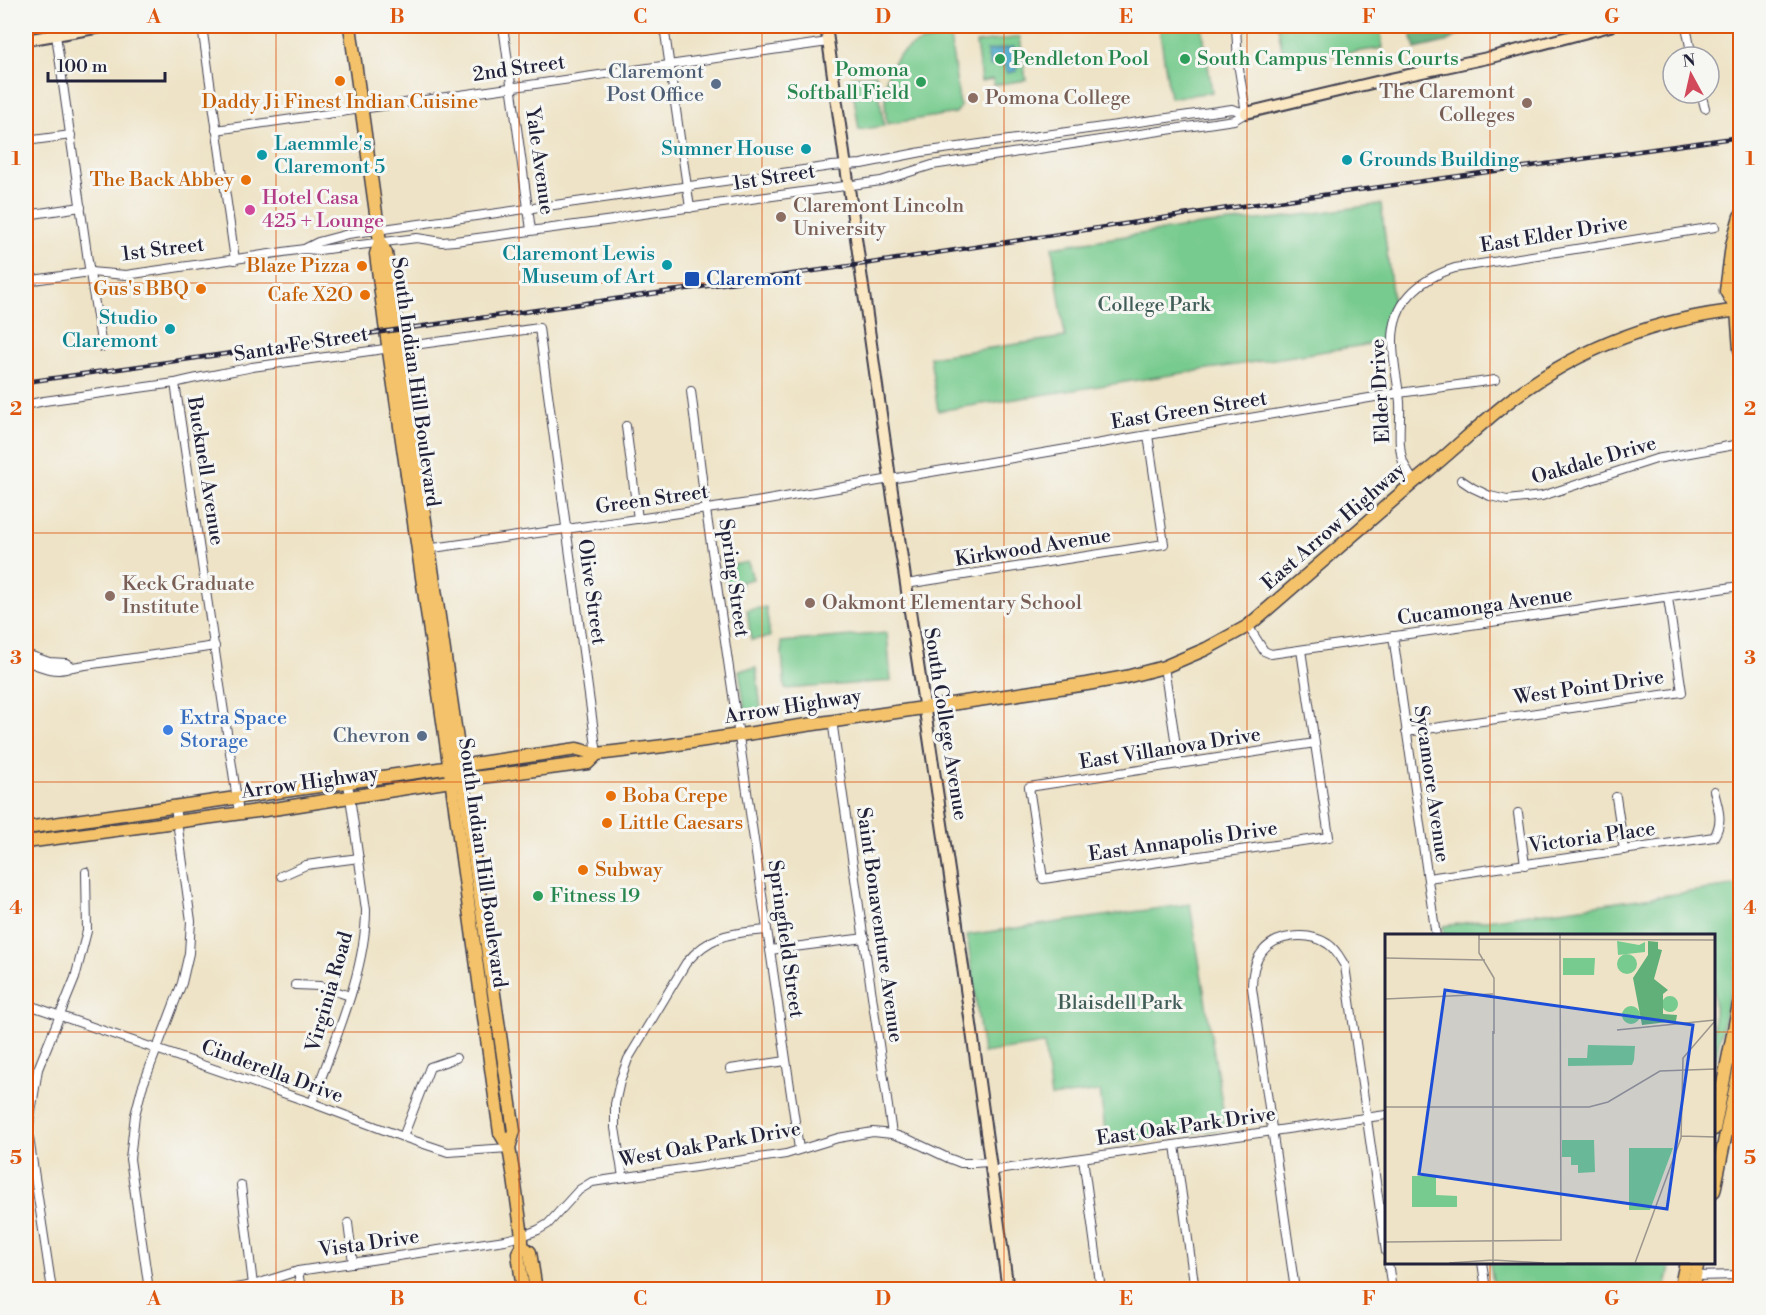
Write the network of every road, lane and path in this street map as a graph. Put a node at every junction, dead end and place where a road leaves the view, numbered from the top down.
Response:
1 (107, 26) edge
2 (202, 26) edge
3 (350, 26) edge
4 (503, 26) edge
5 (664, 26) edge
6 (826, 26) edge
7 (1236, 26) edge
8 (1610, 26) edge
9 (1686, 26) edge
10 (56, 35) junction
11 (26, 40) edge
12 (828, 42) junction
13 (1690, 45) edge
14 (670, 64) junction
15 (512, 87) junction
16 (1704, 105) edge
17 (361, 108) junction
18 (1705, 108) dead end
19 (1246, 113) junction
20 (216, 130) junction
21 (71, 135) junction
22 (26, 141) edge
23 (846, 165) junction
24 (849, 185) junction
25 (688, 187) junction
26 (81, 207) junction
27 (690, 208) junction
28 (530, 210) junction
29 (26, 215) edge
30 (1740, 216) edge
31 (1715, 227) dead end
32 (531, 230) junction
33 (379, 236) junction
34 (235, 260) junction
35 (90, 272) junction
36 (26, 281) edge
37 (1407, 298) joint
38 (1739, 306) edge
39 (539, 328) joint
40 (102, 347) dead end
41 (394, 347) junction
42 (1740, 350) edge
43 (1495, 380) dead end
44 (176, 383) junction
45 (691, 391) dead end
46 (1399, 393) junction
47 (26, 405) edge
48 (626, 426) dead end
49 (1148, 435) junction
50 (1740, 444) edge
51 (890, 478) junction
52 (1461, 480) dead end
53 (1414, 482) junction
54 (706, 510) junction
55 (638, 519) junction
56 (566, 529) junction
57 (424, 550) junction
58 (906, 584) junction
59 (1740, 586) edge
60 (1668, 598) junction
61 (1248, 626) junction
62 (1393, 636) junction
63 (215, 646) junction
64 (1301, 650) junction
65 (26, 654) edge
66 (26, 661) edge
67 (72, 667) junction
68 (1164, 667) junction
69 (924, 707) junction
70 (832, 720) junction
71 (1406, 732) junction
72 (738, 735) junction
73 (1315, 743) junction
74 (597, 754) junction
75 (1179, 765) junction
76 (455, 767) junction
77 (457, 780) junction
78 (348, 783) junction
79 (1714, 791) dead end
80 (350, 796) junction
81 (1616, 797) dead end
82 (237, 799) junction
83 (175, 807) junction
84 (239, 813) junction
85 (1518, 813) dead end
86 (177, 821) junction
87 (26, 828) edge
88 (26, 842) edge
89 (1624, 850) junction
90 (359, 858) junction
91 (1525, 865) junction
92 (86, 872) dead end
93 (281, 876) dead end
94 (1428, 878) junction
95 (1043, 879) joint
96 (767, 930) junction
97 (1436, 934) edge
98 (865, 938) junction
99 (770, 950) junction
100 (295, 984) dead end
101 (350, 996) junction
102 (1740, 999) edge
103 (26, 1004) edge
104 (59, 1015) junction
105 (1738, 1023) edge
106 (157, 1048) junction
107 (456, 1058) dead end
108 (786, 1061) junction
109 (1740, 1066) edge
110 (730, 1069) dead end
111 (312, 1103) junction
112 (1385, 1115) edge
113 (1368, 1118) junction
114 (1715, 1121) edge
115 (1273, 1131) junction
116 (892, 1134) junction
117 (403, 1137) junction
118 (1174, 1145) junction
119 (509, 1148) junction
120 (799, 1149) junction
121 (1083, 1158) junction
122 (990, 1166) junction
123 (623, 1177) junction
124 (1715, 1182) edge
125 (241, 1185) dead end
126 (348, 1223) dead end
127 (522, 1241) junction
128 (1385, 1245) edge
129 (353, 1263) junction
130 (1388, 1264) edge
131 (1482, 1264) edge
132 (1686, 1264) edge
133 (1697, 1264) edge
134 (298, 1271) junction
135 (1740, 1275) edge
136 (1689, 1276) junction
137 (253, 1285) junction
138 (52, 1290) edge
139 (148, 1290) edge
140 (223, 1290) edge
141 (301, 1290) edge
142 (523, 1290) edge
143 (536, 1290) edge
144 (1008, 1290) edge
145 (1101, 1290) edge
146 (1195, 1290) edge
147 (1295, 1290) edge
148 (1392, 1290) edge
149 (1486, 1290) edge
150 (1680, 1290) edge
151 (1692, 1290) edge

1 - 10 street
2 - 20 street
3 - 17 main road, South Indian Hill Boulevard
4 - 15 street, Yale Avenue
5 - 14 street
6 - 12 street, South College Avenue
7 - 19 street
8 - 19 street, 1st Street
9 - 13 street
10 - 11 street
10 - 21 street
12 - 14 street, 2nd Street
12 - 23 street, South College Avenue
14 - 15 street, 2nd Street
14 - 25 street
15 - 17 street, 2nd Street
15 - 28 street, Yale Avenue
16 - 18 street
17 - 20 street, 2nd Street
17 - 33 main road, South Indian Hill Boulevard
19 - 23 street, 1st Street
19 - 24 street, 1st Street
20 - 34 street
21 - 22 street
21 - 26 street
23 - 24 street, South College Avenue
23 - 25 street, 1st Street
24 - 27 street, 1st Street
24 - 51 street, South College Avenue
25 - 27 street
25 - 28 street, 1st Street
26 - 29 street
26 - 35 street
27 - 32 street, 1st Street
28 - 32 street, Yale Avenue
28 - 33 street, 1st Street
30 - 38 main road
31 - 37 street, East Elder Drive
32 - 33 street, 1st Street
33 - 34 street, 1st Street
33 - 41 main road, South Indian Hill Boulevard
34 - 35 street, 1st Street
35 - 36 street, 1st Street
35 - 40 street
37 - 46 street, Elder Drive
38 - 42 main road
38 - 53 main road, East Arrow Highway
39 - 41 street, Santa Fe Street
39 - 56 street, Olive Street
41 - 44 street, Santa Fe Street
41 - 57 main road, South Indian Hill Boulevard
43 - 46 street, East Green Street
44 - 47 street, Santa Fe Street
44 - 63 street, Bucknell Avenue
45 - 54 street, Spring Street
46 - 49 street, East Green Street
46 - 53 street, Elder Drive
48 - 55 street
49 - 51 street, East Green Street
49 - 58 street, Kirkwood Avenue
50 - 52 street, Oakdale Drive
51 - 54 street, Green Street
51 - 58 street, South College Avenue
53 - 61 main road, East Arrow Highway
54 - 55 street, Green Street
54 - 72 street, Spring Street
55 - 56 street, Green Street
56 - 57 street, Green Street
56 - 74 street, Olive Street
57 - 76 main road, South Indian Hill Boulevard
58 - 69 street, South College Avenue
59 - 60 street, Cucamonga Avenue
60 - 62 street, Cucamonga Avenue
60 - 71 street, West Point Drive
61 - 64 street, Cucamonga Avenue
61 - 68 main road, East Arrow Highway
62 - 64 street, Cucamonga Avenue
62 - 71 street, Sycamore Avenue
63 - 67 street
63 - 82 street, Bucknell Avenue
64 - 73 street
65 - 67 street
66 - 67 street
68 - 69 main road, East Arrow Highway
68 - 75 street
69 - 70 main road, Arrow Highway
69 - 122 street, South College Avenue
70 - 72 main road, Arrow Highway
70 - 98 street, Saint Bonaventure Avenue
71 - 94 street, Sycamore Avenue
72 - 74 main road, Arrow Highway
72 - 96 street, Springfield Street
73 - 75 street, East Villanova Drive
73 - 95 street, East Annapolis Drive
74 - 76 main road, Arrow Highway
74 - 77 main road, Arrow Highway
75 - 95 street, East Villanova Drive
76 - 77 main road, South Indian Hill Boulevard
76 - 78 main road, Arrow Highway
77 - 80 main road, Arrow Highway
77 - 119 main road, South Indian Hill Boulevard
78 - 80 street, Virginia Road
78 - 82 main road, Arrow Highway
79 - 89 street, Victoria Place
80 - 84 main road, Arrow Highway
80 - 90 street, Virginia Road
81 - 89 street
82 - 83 main road, Arrow Highway
82 - 84 street, Bucknell Avenue
83 - 86 street
83 - 87 main road, Arrow Highway
84 - 86 main road, Arrow Highway
85 - 91 street
86 - 88 main road, Arrow Highway
86 - 106 street
89 - 91 street, Victoria Place
90 - 93 street
90 - 101 street, Virginia Road
91 - 94 street, Victoria Place
92 - 104 street
94 - 97 street, Sycamore Avenue
96 - 99 street, Springfield Street
96 - 123 street
98 - 99 street
98 - 116 street, Saint Bonaventure Avenue
99 - 108 street, Springfield Street
100 - 101 street
101 - 111 street, Virginia Road
102 - 105 main road
103 - 104 street, Cinderella Drive
104 - 106 street, Cinderella Drive
104 - 138 street
105 - 114 main road
106 - 111 street, Cinderella Drive
106 - 139 street
107 - 117 street
108 - 110 street
108 - 120 street, Springfield Street
109 - 124 main road
111 - 117 street, Cinderella Drive
112 - 113 street, East Oak Park Drive
113 - 115 street, East Oak Park Drive
113 - 115 street
113 - 128 street
115 - 118 street, East Oak Park Drive
115 - 147 street
116 - 120 street, West Oak Park Drive
116 - 122 street, West Oak Park Drive
117 - 119 street, Cinderella Drive
118 - 121 street, East Oak Park Drive
118 - 146 street
119 - 127 main road, South Indian Hill Boulevard
120 - 123 street, West Oak Park Drive
121 - 122 street, East Oak Park Drive
121 - 145 street
122 - 144 street, South College Avenue
123 - 127 street, West Oak Park Drive
125 - 137 street
126 - 129 street
127 - 129 street, Vista Drive
127 - 142 main road, South Indian Hill Boulevard
127 - 143 main road, South Indian Hill Boulevard
129 - 134 street, Vista Drive
130 - 148 street
131 - 149 street
132 - 136 main road
133 - 136 main road
134 - 137 street, Vista Drive
134 - 141 street
135 - 136 street
136 - 150 main road
136 - 151 main road
137 - 140 street, Vista Drive

